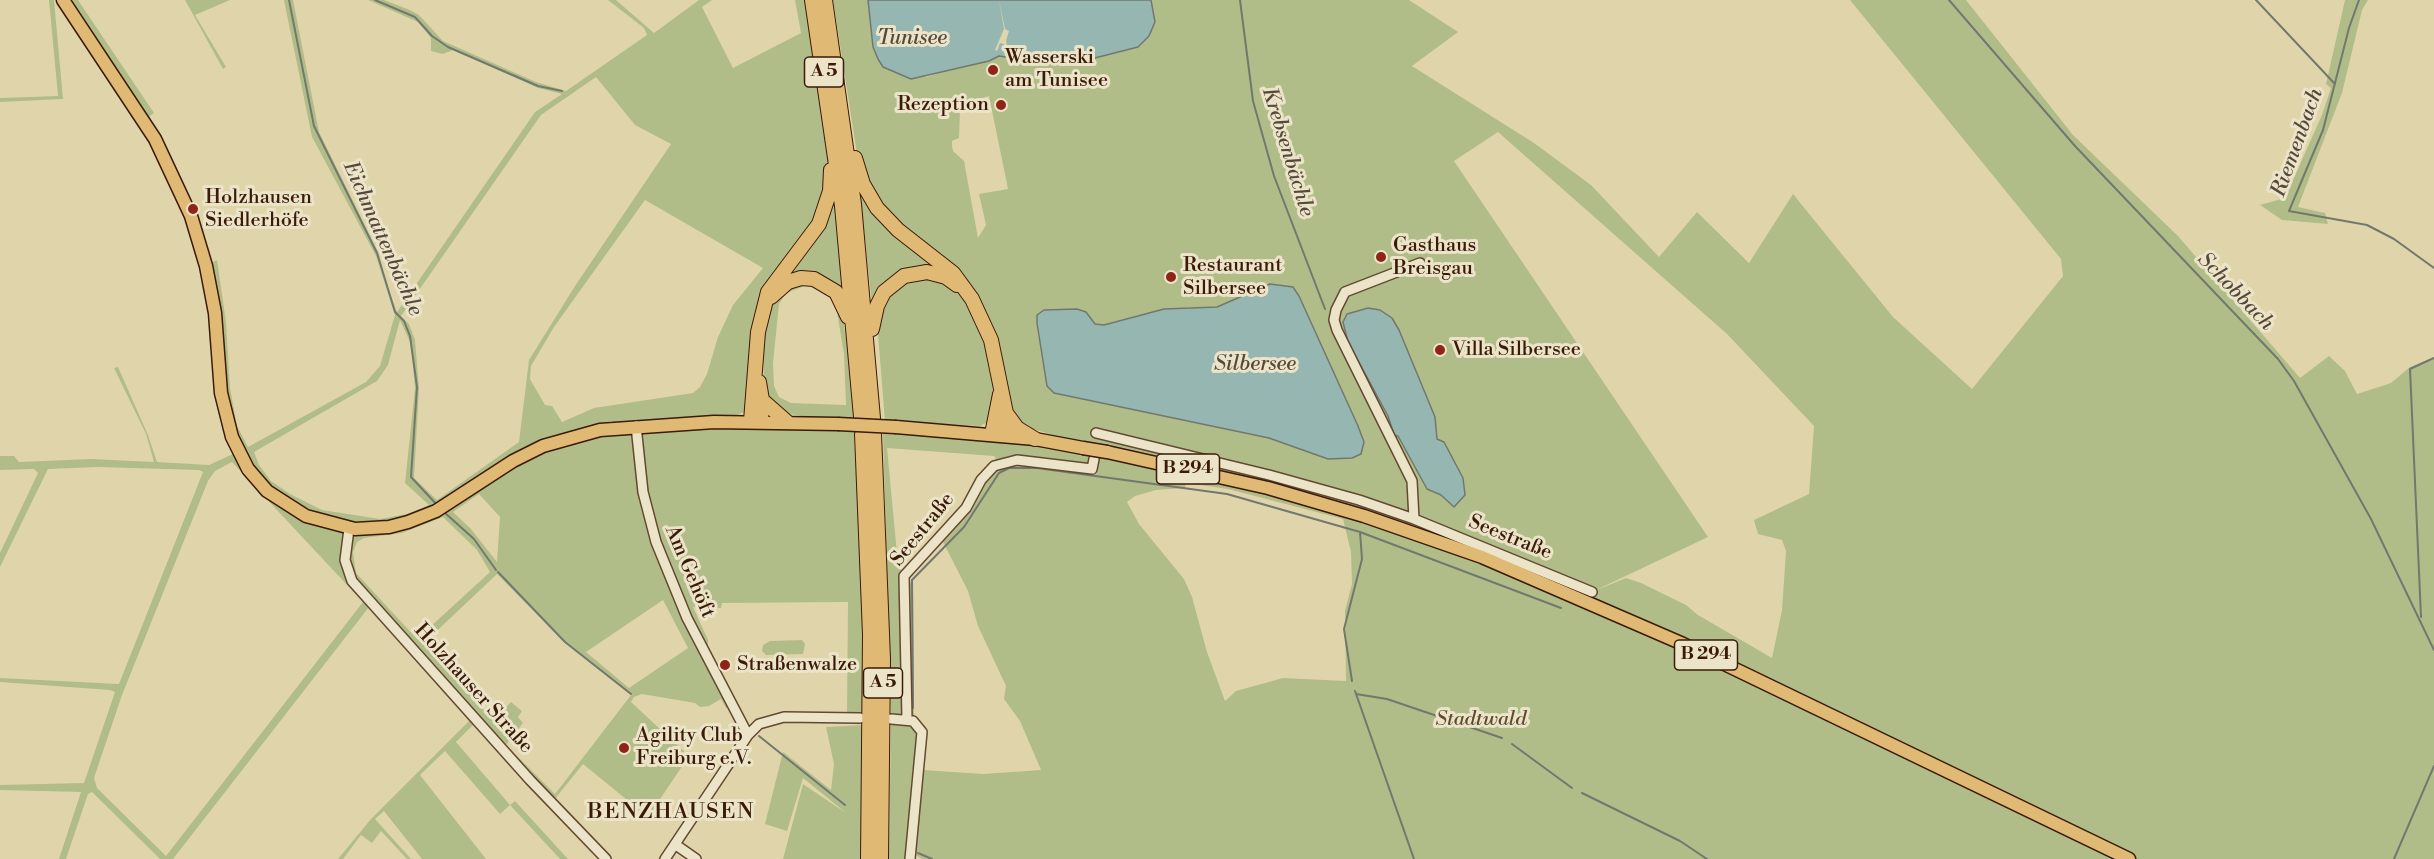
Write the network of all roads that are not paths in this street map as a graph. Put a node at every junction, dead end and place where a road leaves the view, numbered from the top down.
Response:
1 (63, 0) edge
2 (812, 0) edge
3 (825, 0) edge
4 (845, 125) junction
5 (834, 144) junction
6 (1420, 263) dead end
7 (966, 291) junction
8 (764, 306) junction
9 (855, 343) junction
10 (869, 349) junction
11 (757, 371) junction
12 (1000, 392) junction
13 (762, 400) junction
14 (1006, 413) junction
15 (756, 421) junction
16 (787, 422) junction
17 (636, 426) junction
18 (1096, 433) dead end
19 (998, 435) junction
20 (1035, 439) junction
21 (1094, 459) dead end
22 (1414, 519) junction
23 (349, 529) junction
24 (1592, 592) dead end
25 (860, 718) dead end
26 (891, 719) dead end
27 (907, 719) junction
28 (752, 731) junction
29 (676, 845) junction
30 (605, 859) edge
31 (665, 859) edge
32 (696, 859) edge
33 (868, 859) edge
34 (881, 859) edge
35 (910, 859) edge
36 (2129, 859) edge

1 - 23 main road
2 - 5 highway, A 5
3 - 4 highway, A 5
4 - 7 highway, A 5
4 - 10 highway, A 5
5 - 8 highway
5 - 9 highway, A 5
6 - 22 street
7 - 10 highway
7 - 12 highway
8 - 9 highway, A 5
8 - 11 highway
9 - 10 highway, A 5
11 - 13 highway
11 - 15 highway
12 - 14 highway
12 - 19 highway
13 - 15 highway
13 - 16 highway
14 - 19 highway
14 - 20 highway
15 - 16 main road, B 294
15 - 17 main road
16 - 19 main road, B 294, bridge
17 - 23 main road
17 - 28 street, Am Gehöft
18 - 22 street, Seestraße
19 - 20 main road, B 294
20 - 36 main road, B 294, bridge
21 - 27 street, Seestraße
22 - 24 street, Seestraße
23 - 30 street, Holzhauser Straße
25 - 28 street
26 - 27 street
27 - 35 street
28 - 29 street
29 - 31 street
29 - 32 street
33 - 34 highway, A 5

